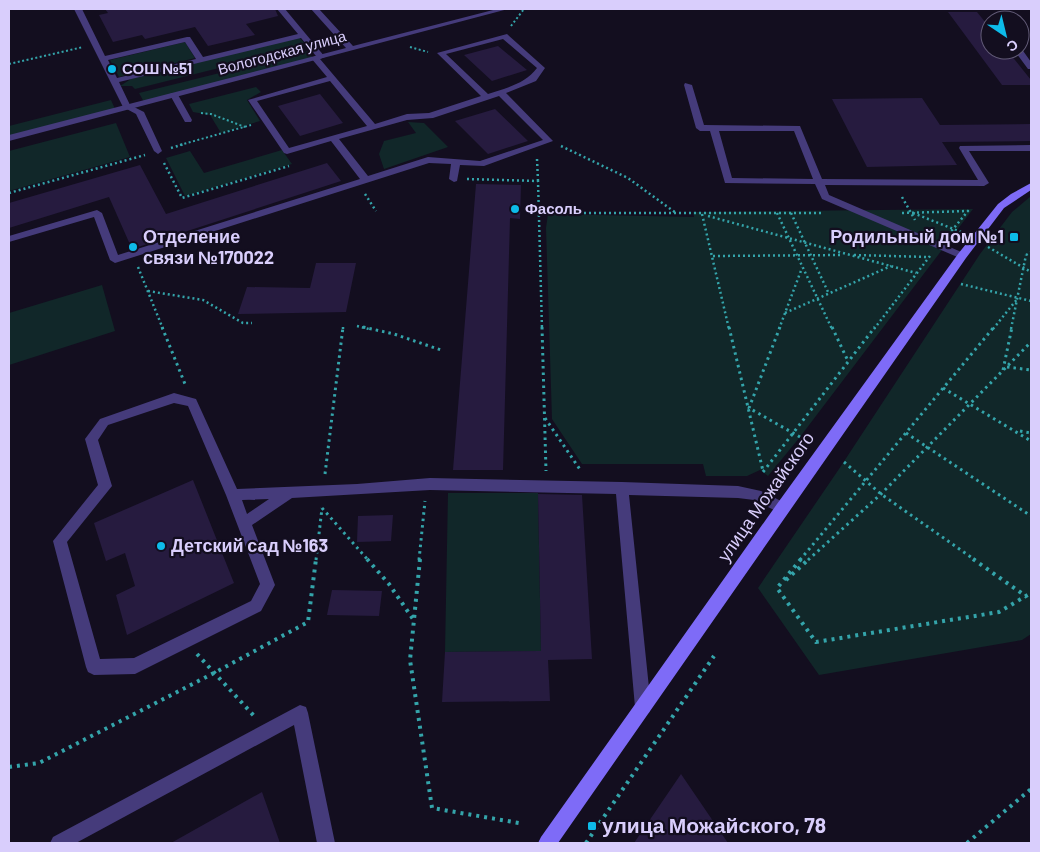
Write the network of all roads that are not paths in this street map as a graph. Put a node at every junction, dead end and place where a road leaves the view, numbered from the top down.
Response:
1 (78, 9) edge
2 (281, 9) edge
3 (315, 9) edge
4 (504, 9) edge
5 (302, 34) junction
6 (351, 49) junction
7 (318, 58) junction
8 (103, 59) junction
9 (201, 60) junction
10 (332, 78) junction
11 (114, 81) junction
12 (688, 85) dead end
13 (500, 92) junction
14 (174, 95) junction
15 (486, 96) junction
16 (127, 107) junction
17 (188, 120) dead end
18 (372, 126) junction
19 (714, 128) junction
20 (9, 138) edge
21 (333, 138) junction
22 (1031, 148) edge
23 (158, 151) road end
24 (456, 162) junction
25 (454, 179) road end
26 (366, 180) junction
27 (818, 182) junction
28 (1031, 186) edge
29 (9, 239) edge
30 (962, 256) junction
31 (622, 488) junction
32 (289, 493) junction
33 (233, 495) junction
34 (782, 508) junction
35 (244, 523) junction
36 (643, 707) junction
37 (59, 843) edge
38 (326, 843) edge
39 (547, 843) edge

1 - 8 street
2 - 5 street
3 - 6 street
4 - 6 street, Вологодская улица
5 - 7 street
5 - 9 street
6 - 7 street, Вологодская улица
7 - 10 street
7 - 14 street, Вологодская улица
8 - 9 street
8 - 11 street
9 - 11 street
10 - 18 street
10 - 21 street
11 - 16 street
12 - 19 street
13 - 15 street
13 - 15 street
13 - 24 street
14 - 16 street, Вологодская улица
14 - 17 street
15 - 18 street
16 - 20 street, Вологодская улица
16 - 23 street
18 - 21 street
19 - 27 street
19 - 27 street
21 - 26 street
22 - 27 street
24 - 25 street
24 - 26 street
26 - 29 street
27 - 30 street
28 - 30 main road, улица Можайского
30 - 34 main road, улица Можайского
31 - 32 street
31 - 34 street
31 - 36 street
32 - 33 street
32 - 35 street
33 - 35 street
33 - 35 street
34 - 36 main road, улица Можайского
36 - 39 main road, улица Можайского
37 - 38 street

